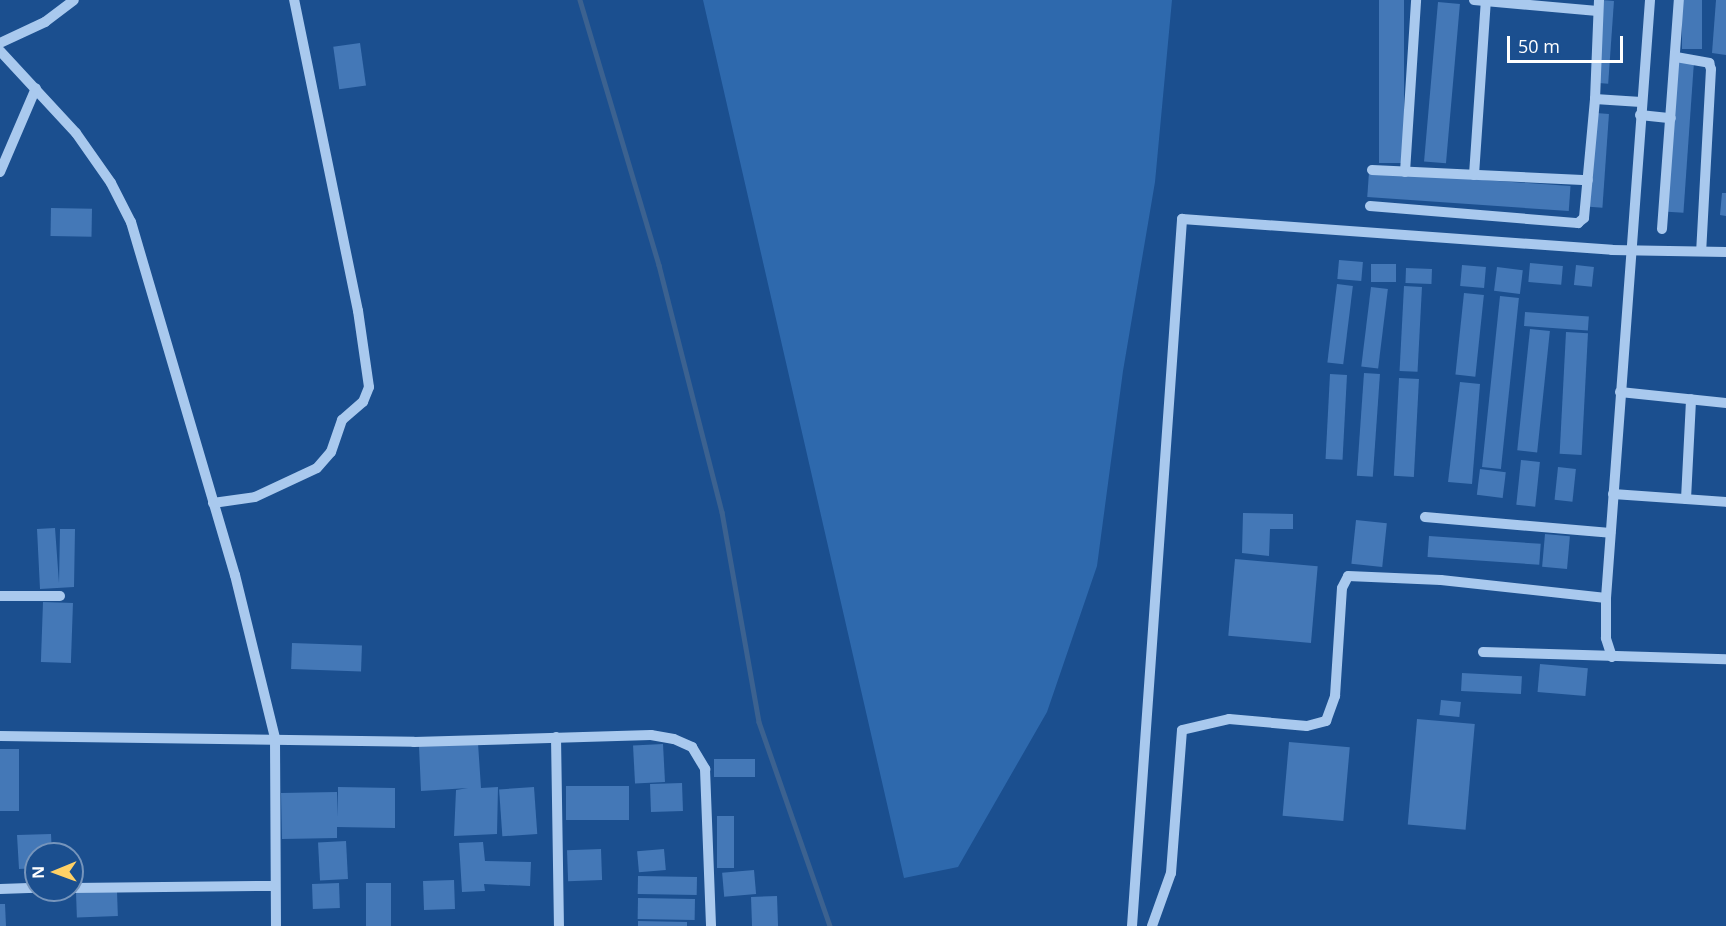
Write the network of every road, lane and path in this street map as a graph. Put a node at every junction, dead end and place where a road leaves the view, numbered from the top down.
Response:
1 (74, 0) edge
2 (294, 0) edge
3 (1416, 0) edge
4 (1474, 0) edge
5 (1650, 0) edge
6 (1679, 0) edge
7 (1486, 1) edge
8 (1599, 6) edge
9 (0, 43) edge
10 (0, 51) edge
11 (1676, 57) junction
12 (36, 88) junction
13 (1595, 99) junction
14 (1641, 102) junction
15 (1640, 115) junction
16 (1671, 118) junction
17 (1372, 170) dead end
18 (0, 171) edge
19 (1405, 172) junction
20 (1474, 175) junction
21 (1588, 180) junction
22 (1370, 206) dead end
23 (1662, 229) dead end
24 (1629, 250) junction
25 (1701, 251) junction
26 (1726, 252) edge
27 (1620, 392) junction
28 (1691, 399) junction
29 (1726, 403) edge
30 (1613, 494) junction
31 (1686, 499) junction
32 (1726, 502) edge
33 (213, 503) junction
34 (1425, 518) dead end
35 (1610, 533) junction
36 (0, 596) edge
37 (60, 596) dead end
38 (1606, 598) junction
39 (1483, 652) dead end
40 (1612, 657) junction
41 (1726, 658) edge
42 (0, 736) edge
43 (556, 737) junction
44 (275, 738) junction
45 (274, 886) junction
46 (24, 888) edge
47 (84, 888) edge
48 (0, 889) edge
49 (276, 926) edge
50 (559, 926) edge
51 (711, 926) edge
52 (1132, 926) edge
53 (1152, 926) edge

1 - 9 street
2 - 33 street
3 - 19 street
4 - 7 street
5 - 14 street
6 - 11 street
7 - 8 street
7 - 20 street
8 - 13 street
10 - 12 street
11 - 16 street
11 - 25 street
12 - 18 street
12 - 33 street
13 - 14 street
13 - 21 street
14 - 15 street
15 - 16 street
15 - 24 street
16 - 23 street
17 - 19 street
19 - 20 street
20 - 21 street
21 - 22 street
24 - 25 street
24 - 27 street
24 - 52 street
25 - 26 street
27 - 28 street
27 - 30 street
28 - 29 street
28 - 31 street
30 - 31 street
30 - 35 street
31 - 32 street
33 - 44 street
34 - 35 street
35 - 38 street
36 - 37 street
38 - 40 street
38 - 53 street
39 - 40 street
40 - 41 street
42 - 44 street
43 - 44 street
43 - 50 street
43 - 51 street
44 - 45 street
45 - 47 street
45 - 49 street
46 - 48 street

